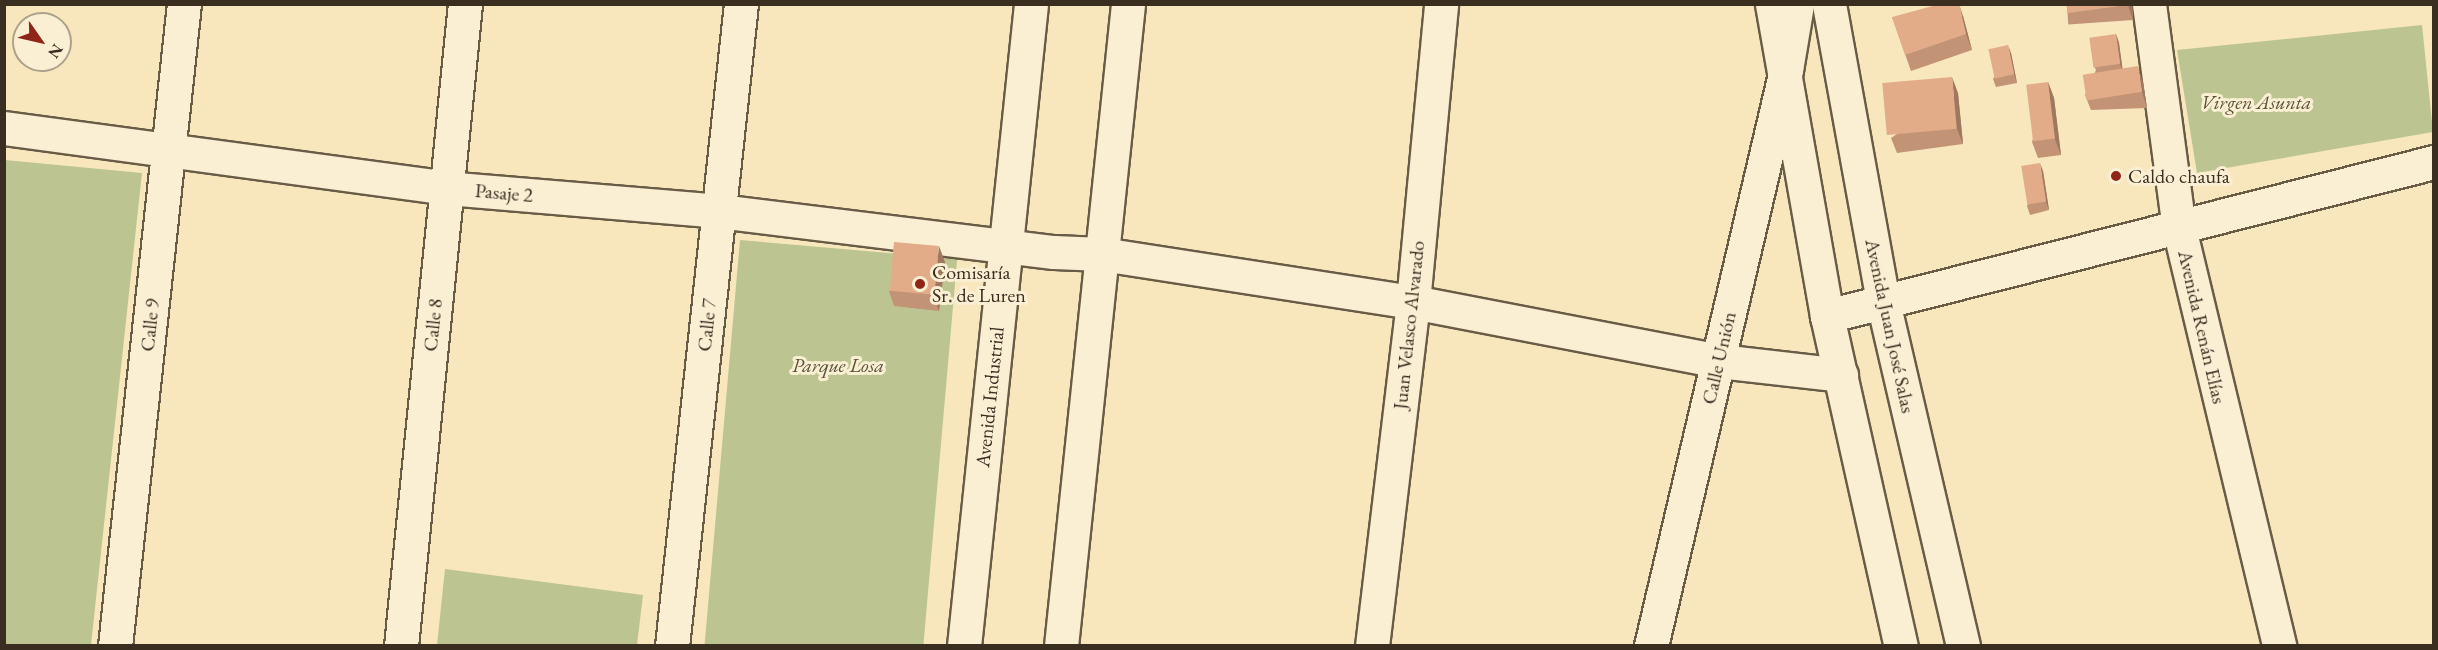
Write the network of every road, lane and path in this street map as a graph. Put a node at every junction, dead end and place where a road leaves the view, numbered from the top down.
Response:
1 (184, 4) edge
2 (465, 4) edge
3 (741, 4) edge
4 (1031, 4) edge
5 (1128, 4) edge
6 (1441, 4) edge
7 (1772, 4) edge
8 (1797, 4) edge
9 (1829, 4) edge
10 (2149, 4) edge
11 (1786, 70) junction
12 (4, 128) edge
13 (169, 150) junction
14 (2433, 162) edge
15 (446, 188) junction
16 (719, 211) junction
17 (2179, 228) junction
18 (1006, 246) junction
19 (1102, 254) junction
20 (1413, 302) junction
21 (1883, 302) junction
22 (1827, 316) junction
23 (1719, 361) junction
24 (1840, 375) junction
25 (115, 645) edge
26 (401, 645) edge
27 (672, 645) edge
28 (964, 645) edge
29 (1061, 645) edge
30 (1372, 645) edge
31 (1651, 645) edge
32 (1902, 645) edge
33 (1963, 645) edge
34 (2279, 645) edge

1 - 13 street, Calle 9
2 - 15 street, Calle 8
3 - 16 street, Calle 7
4 - 18 street, Avenida Industrial
5 - 19 street
6 - 20 street, Juan Velasco Alvarado
7 - 11 street
8 - 11 street, Calle Unión
9 - 21 street, Avenida Juan José Salas
10 - 17 street, Avenida Renán Elías
11 - 22 street
11 - 23 street, Calle Unión
12 - 13 street, Pasaje 2
13 - 15 street, Pasaje 2
13 - 25 street, Calle 9
14 - 17 street
15 - 16 street, Pasaje 2
15 - 26 street, Calle 8
16 - 18 street, Pasaje 2
16 - 27 street, Calle 7
17 - 21 street
17 - 34 street, Avenida Renán Elías
18 - 19 street, Pasaje 2
18 - 28 street, Avenida Industrial
19 - 20 street, Pasaje 2
19 - 29 street
20 - 23 street, Pasaje 2
20 - 30 street, Juan Velasco Alvarado
21 - 22 street
21 - 33 street, Avenida Juan José Salas
22 - 24 street
23 - 24 street, Pasaje 2
23 - 31 street, Calle Unión
24 - 32 street

